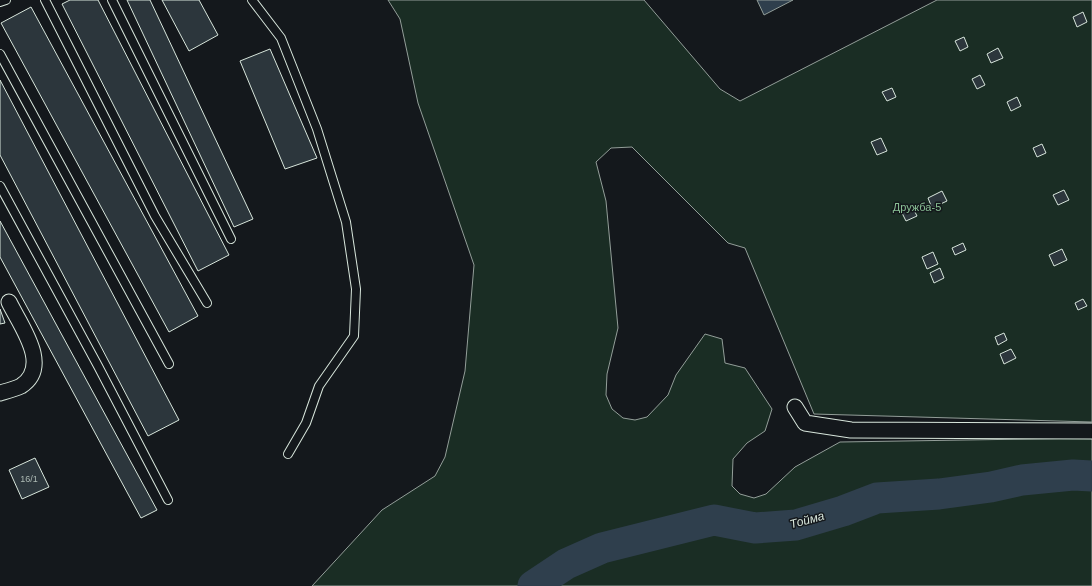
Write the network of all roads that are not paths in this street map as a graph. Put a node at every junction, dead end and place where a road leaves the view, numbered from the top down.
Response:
1 (6, 0) edge
2 (45, 0) edge
3 (112, 0) edge
4 (252, 0) edge
5 (0, 2) edge
6 (0, 54) edge
7 (0, 186) edge
8 (231, 239) dead end
9 (9, 302) dead end
10 (207, 303) dead end
11 (169, 364) dead end
12 (0, 393) edge
13 (795, 407) dead end
14 (1092, 431) edge
15 (288, 454) dead end
16 (168, 500) dead end

1 - 5 lane
2 - 10 lane
3 - 8 lane
4 - 15 lane
6 - 11 lane
7 - 16 lane
9 - 12 street
13 - 14 street

